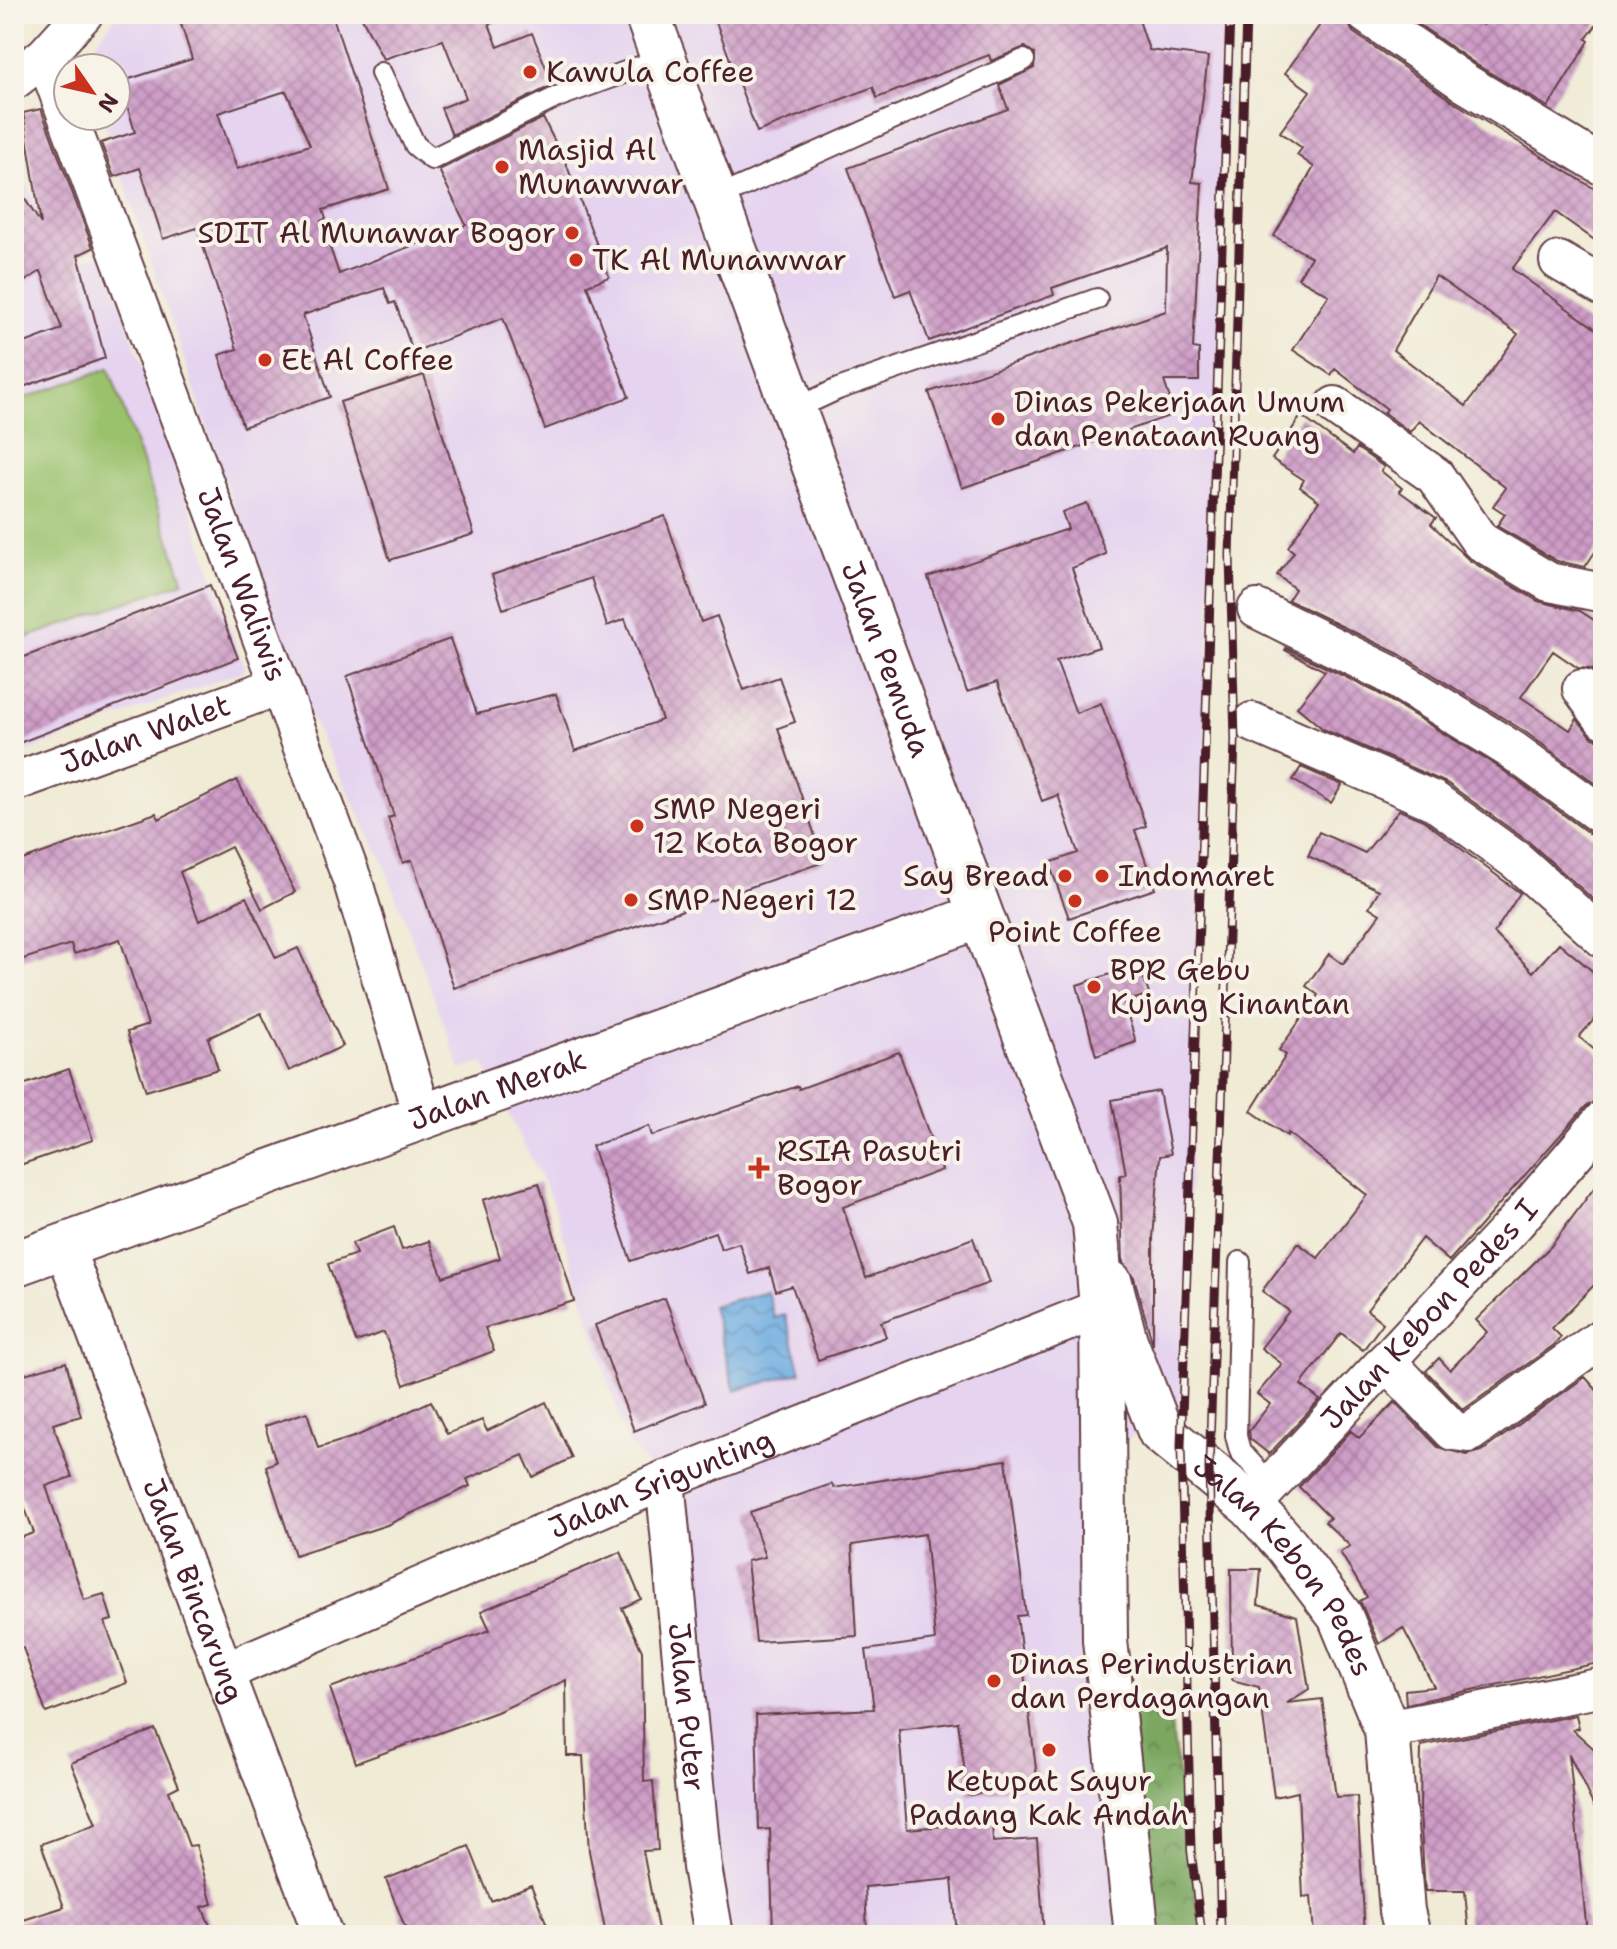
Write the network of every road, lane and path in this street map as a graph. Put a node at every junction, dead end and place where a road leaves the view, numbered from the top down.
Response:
1 (83, 14) edge
2 (647, 14) edge
3 (1366, 14) edge
4 (45, 56) junction
5 (664, 58) junction
6 (1024, 60) dead end
7 (381, 73) dead end
8 (14, 80) edge
9 (1603, 166) edge
10 (716, 198) junction
11 (1559, 261) dead end
12 (1603, 287) edge
13 (1097, 299) dead end
14 (1335, 406) dead end
15 (795, 409) junction
16 (1603, 593) edge
17 (1257, 609) dead end
18 (278, 686) junction
19 (1252, 722) dead end
20 (14, 782) edge
21 (1603, 816) edge
22 (980, 916) junction
23 (1603, 938) edge
24 (423, 1118) junction
25 (1603, 1120) edge
26 (1095, 1223) junction
27 (64, 1246) junction
28 (1240, 1262) dead end
29 (14, 1264) edge
30 (1102, 1308) junction
31 (1603, 1337) edge
32 (1386, 1361) junction
33 (1160, 1431) junction
34 (1100, 1475) junction
35 (665, 1480) junction
36 (1261, 1496) junction
37 (224, 1672) junction
38 (1603, 1687) edge
39 (1387, 1730) junction
40 (323, 1935) edge
41 (714, 1935) edge
42 (1137, 1935) edge
43 (1408, 1935) edge

1 - 4 street
2 - 5 main road, Jalan Pemuda
3 - 9 street
4 - 8 street
4 - 18 street, Jalan Waliwis
5 - 7 lane
5 - 10 main road, Jalan Pemuda
6 - 10 lane
10 - 15 main road, Jalan Pemuda
11 - 12 street
13 - 15 lane
14 - 16 street
15 - 22 main road, Jalan Pemuda
17 - 21 street
18 - 20 street, Jalan Walet
18 - 24 street, Jalan Waliwis
19 - 23 street
22 - 24 main road, Jalan Merak
22 - 26 main road, Jalan Pemuda
24 - 27 main road, Jalan Merak
25 - 32 street, Jalan Kebon Pedes I
26 - 30 main road, Jalan Pemuda
26 - 33 main road, Jalan Kebon Pedes
27 - 29 main road, Jalan Merak
27 - 37 street, Jalan Bincarung
28 - 36 lane
30 - 34 main road, Jalan Pemuda
30 - 35 street, Jalan Srigunting
31 - 32 street
32 - 36 street, Jalan Kebon Pedes I
33 - 34 main road
33 - 36 main road, Jalan Kebon Pedes
34 - 42 main road, Jalan Pemuda
35 - 37 street, Jalan Srigunting
35 - 41 street, Jalan Puter
36 - 39 main road, Jalan Kebon Pedes
37 - 40 street, Jalan Bincarung
38 - 39 street
39 - 43 main road, Jalan Kebon Pedes

